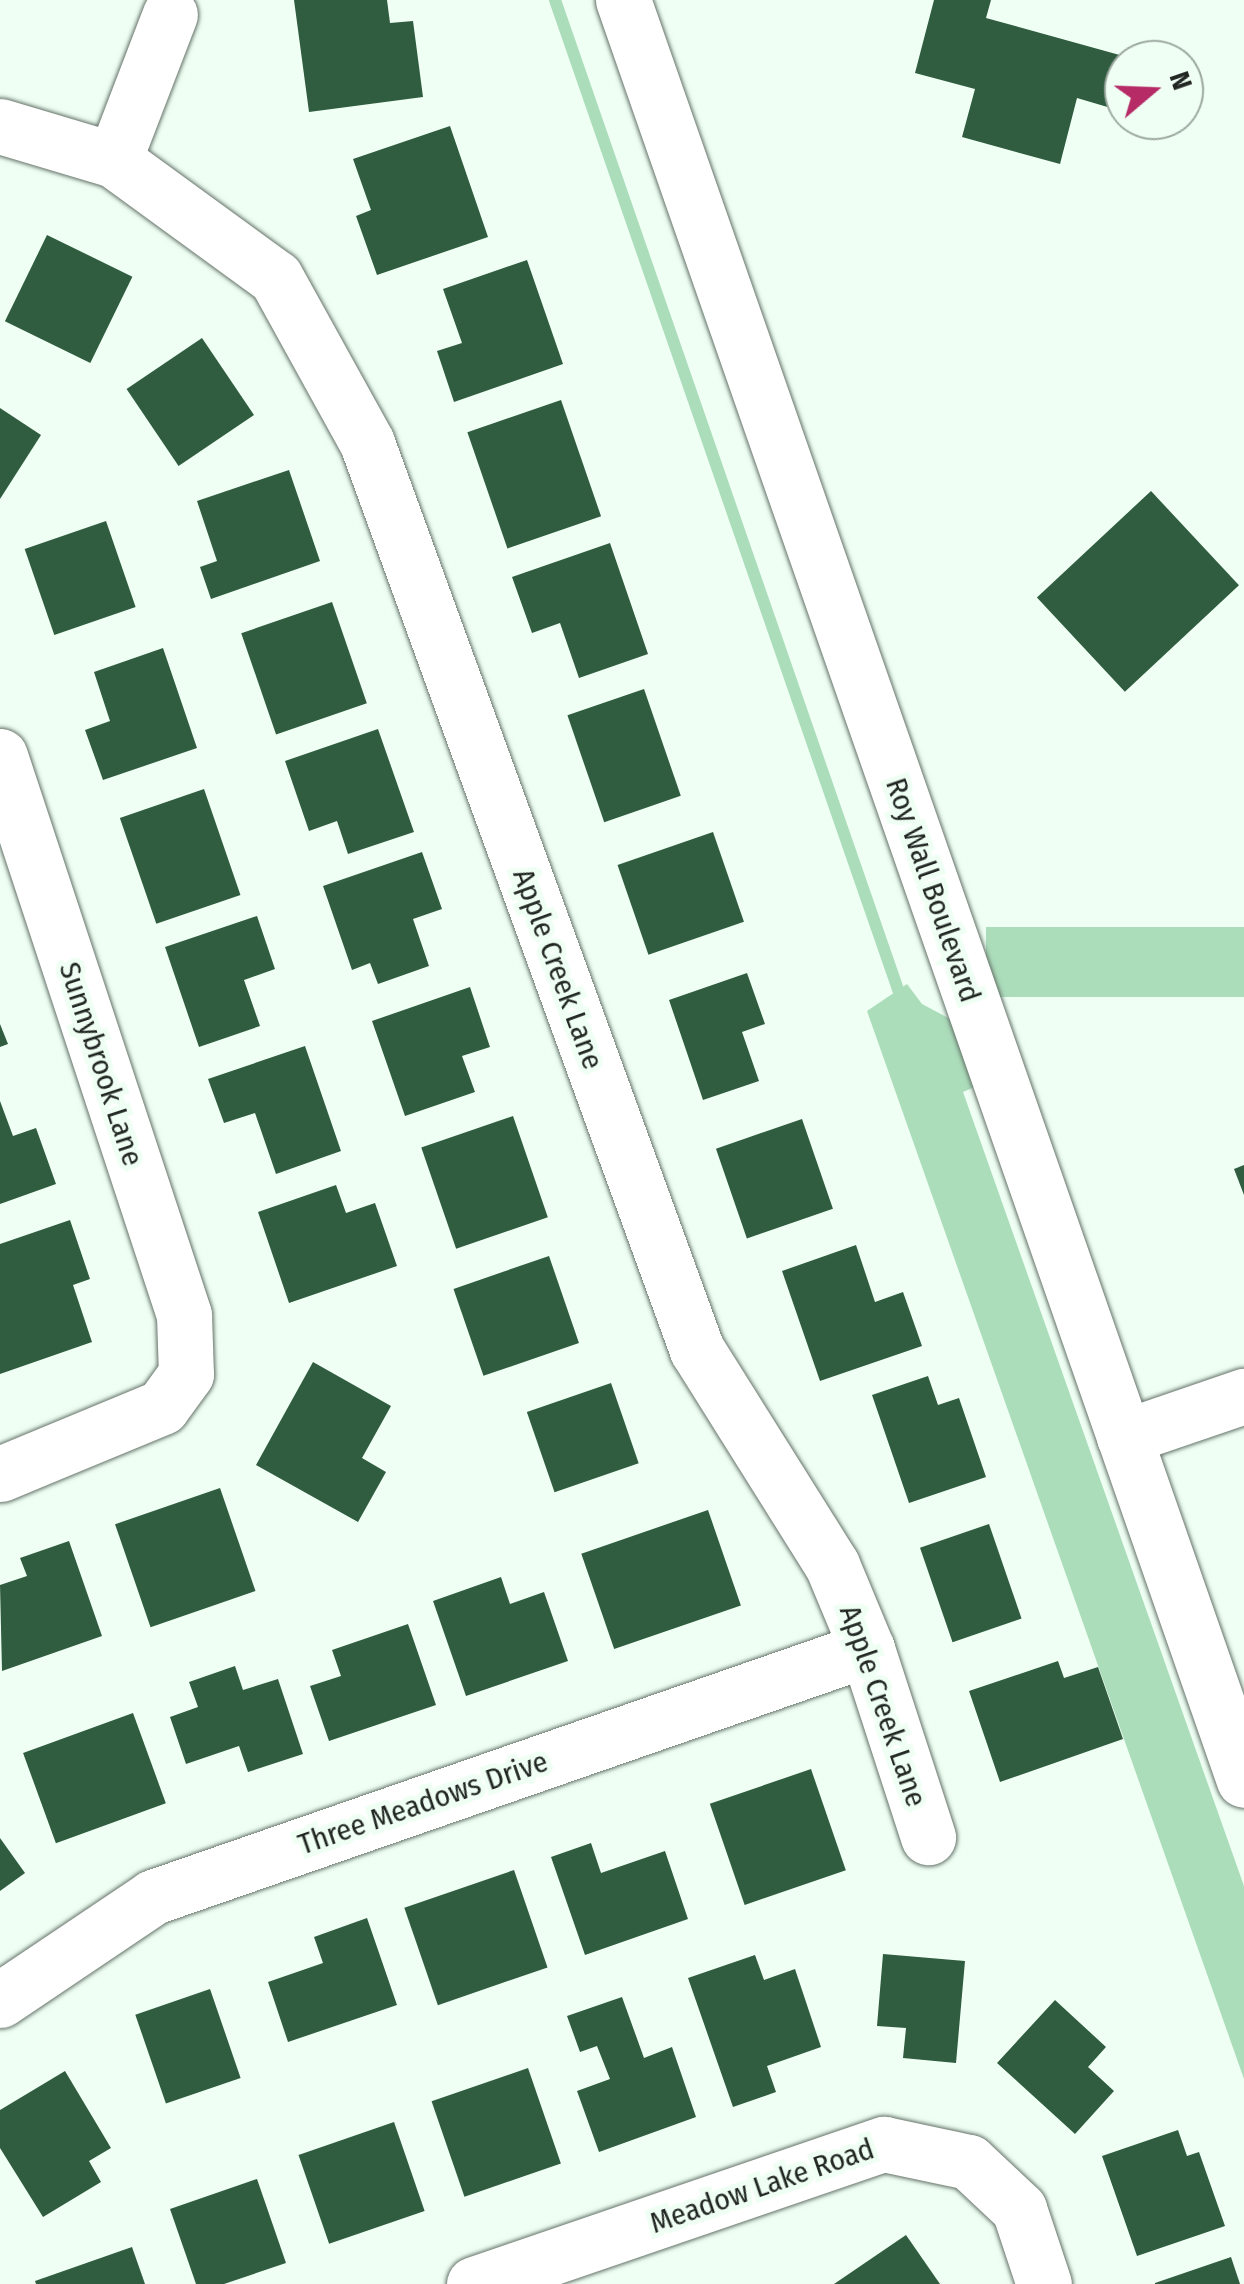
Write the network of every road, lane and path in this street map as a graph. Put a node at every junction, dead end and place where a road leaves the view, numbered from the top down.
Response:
1 (623, 0) edge
2 (170, 14) dead end
3 (0, 126) edge
4 (114, 160) junction
5 (0, 756) edge
6 (1244, 1396) edge
7 (1124, 1437) junction
8 (0, 1474) edge
9 (867, 1649) junction
10 (1244, 1780) edge
11 (928, 1837) dead end
12 (0, 2000) edge
13 (474, 2284) edge
14 (1044, 2284) edge

1 - 7 street, Roy Wall Boulevard
2 - 4 street
3 - 4 street, Apple Creek Lane
4 - 9 street, Apple Creek Lane
5 - 8 street, Sunnybrook Lane
6 - 7 street
7 - 10 street, Roy Wall Boulevard
9 - 11 street, Apple Creek Lane
9 - 12 street, Three Meadows Drive
13 - 14 street, Meadow Lake Road

